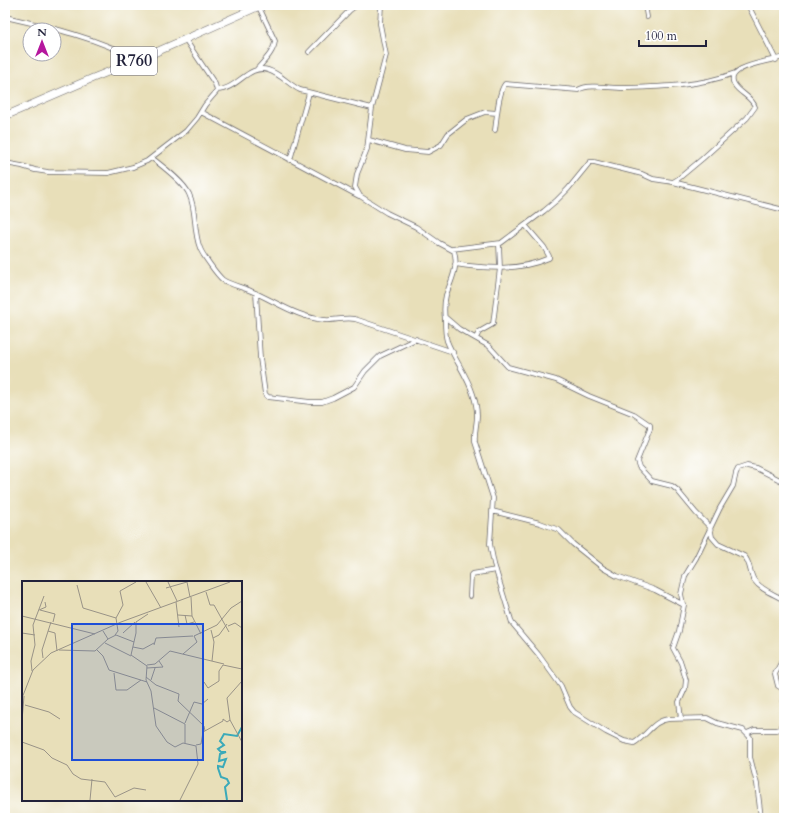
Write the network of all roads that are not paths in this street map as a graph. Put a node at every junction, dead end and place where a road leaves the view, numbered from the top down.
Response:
1 (260, 5) edge
2 (357, 5) edge
3 (381, 5) edge
4 (645, 5) edge
5 (748, 5) edge
6 (647, 17) dead end
7 (5, 18) edge
8 (185, 39) junction
9 (309, 52) dead end
10 (784, 57) edge
11 (137, 60) junction
12 (776, 60) junction
13 (257, 68) junction
14 (735, 73) junction
15 (217, 90) junction
16 (309, 93) junction
17 (372, 108) junction
18 (200, 112) junction
19 (497, 113) junction
20 (5, 116) edge
21 (495, 130) dead end
22 (369, 140) junction
23 (152, 158) junction
24 (290, 160) junction
25 (5, 163) edge
26 (673, 182) junction
27 (360, 196) junction
28 (784, 210) edge
29 (525, 225) junction
30 (499, 244) junction
31 (452, 249) junction
32 (455, 264) junction
33 (500, 268) junction
34 (256, 293) junction
35 (444, 317) junction
36 (476, 338) junction
37 (416, 339) junction
38 (453, 352) junction
39 (784, 482) edge
40 (492, 511) junction
41 (710, 527) junction
42 (496, 570) junction
43 (470, 596) dead end
44 (784, 600) edge
45 (683, 604) junction
46 (784, 657) edge
47 (784, 692) edge
48 (784, 695) edge
49 (681, 719) junction
50 (747, 733) junction
51 (761, 818) edge

1 - 8 main road, R760
1 - 13 street
2 - 9 street
3 - 17 street
4 - 6 street
5 - 12 street
7 - 11 street
8 - 11 main road, R760
8 - 15 street
10 - 12 street
11 - 20 main road, R760
12 - 14 street
13 - 15 street
13 - 16 street
14 - 19 street
14 - 26 street
15 - 18 street
16 - 17 street
16 - 24 street
17 - 22 street
18 - 23 street
18 - 24 street
19 - 21 street
19 - 22 street
22 - 27 street
23 - 25 street
23 - 34 street
24 - 27 street
26 - 28 street
26 - 29 street
27 - 31 street
29 - 30 street
29 - 33 street
30 - 31 street
30 - 33 street
31 - 32 street
32 - 33 street
32 - 35 street
33 - 36 street
34 - 37 street
34 - 37 street
35 - 36 street
35 - 38 street
36 - 41 street
37 - 38 street
38 - 40 street
39 - 41 street
40 - 42 street
40 - 45 street
41 - 44 street
41 - 45 street
42 - 43 street
42 - 49 street
45 - 49 street
46 - 47 street
48 - 50 street
49 - 50 street
50 - 51 street

